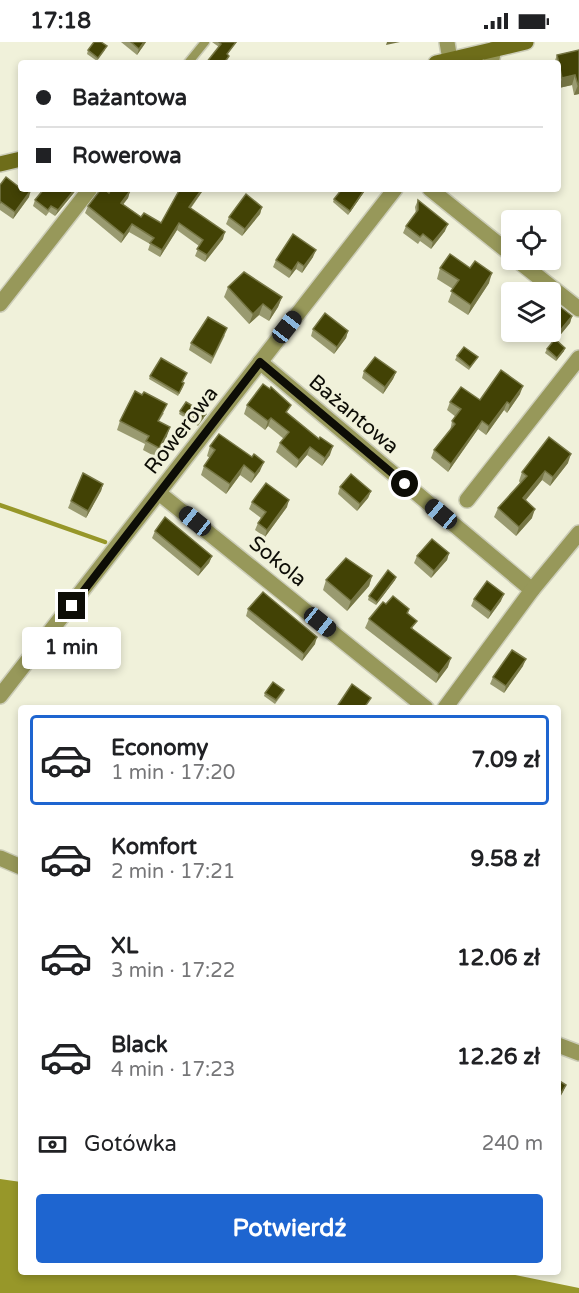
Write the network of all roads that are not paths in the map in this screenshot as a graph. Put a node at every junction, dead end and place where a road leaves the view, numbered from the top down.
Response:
1 (205, 42) edge
2 (447, 42) edge
3 (526, 42) edge
4 (492, 56) edge
5 (190, 60) edge
6 (443, 60) edge
7 (453, 60) edge
8 (18, 160) edge
9 (0, 164) edge
10 (88, 192) edge
11 (393, 192) edge
12 (434, 192) edge
13 (501, 246) edge
14 (530, 270) edge
15 (0, 304) edge
16 (579, 309) edge
17 (579, 358) edge
18 (260, 362) junction
19 (159, 493) junction
20 (467, 500) dead end
21 (579, 532) edge
22 (532, 591) junction
23 (0, 696) edge
24 (422, 705) edge
25 (447, 705) edge
26 (0, 858) edge
27 (18, 866) edge
28 (561, 1046) edge
29 (579, 1053) edge

1 - 5 lane
2 - 6 street
3 - 4 street
4 - 7 street
8 - 9 street
10 - 15 street
11 - 18 street, Rowerowa
12 - 13 street
14 - 16 street
17 - 20 street
18 - 19 street, Rowerowa
18 - 22 street, Bażantowa
19 - 23 street, Rowerowa
19 - 24 street, Sokola
21 - 22 street
22 - 25 street
26 - 27 street
28 - 29 street

